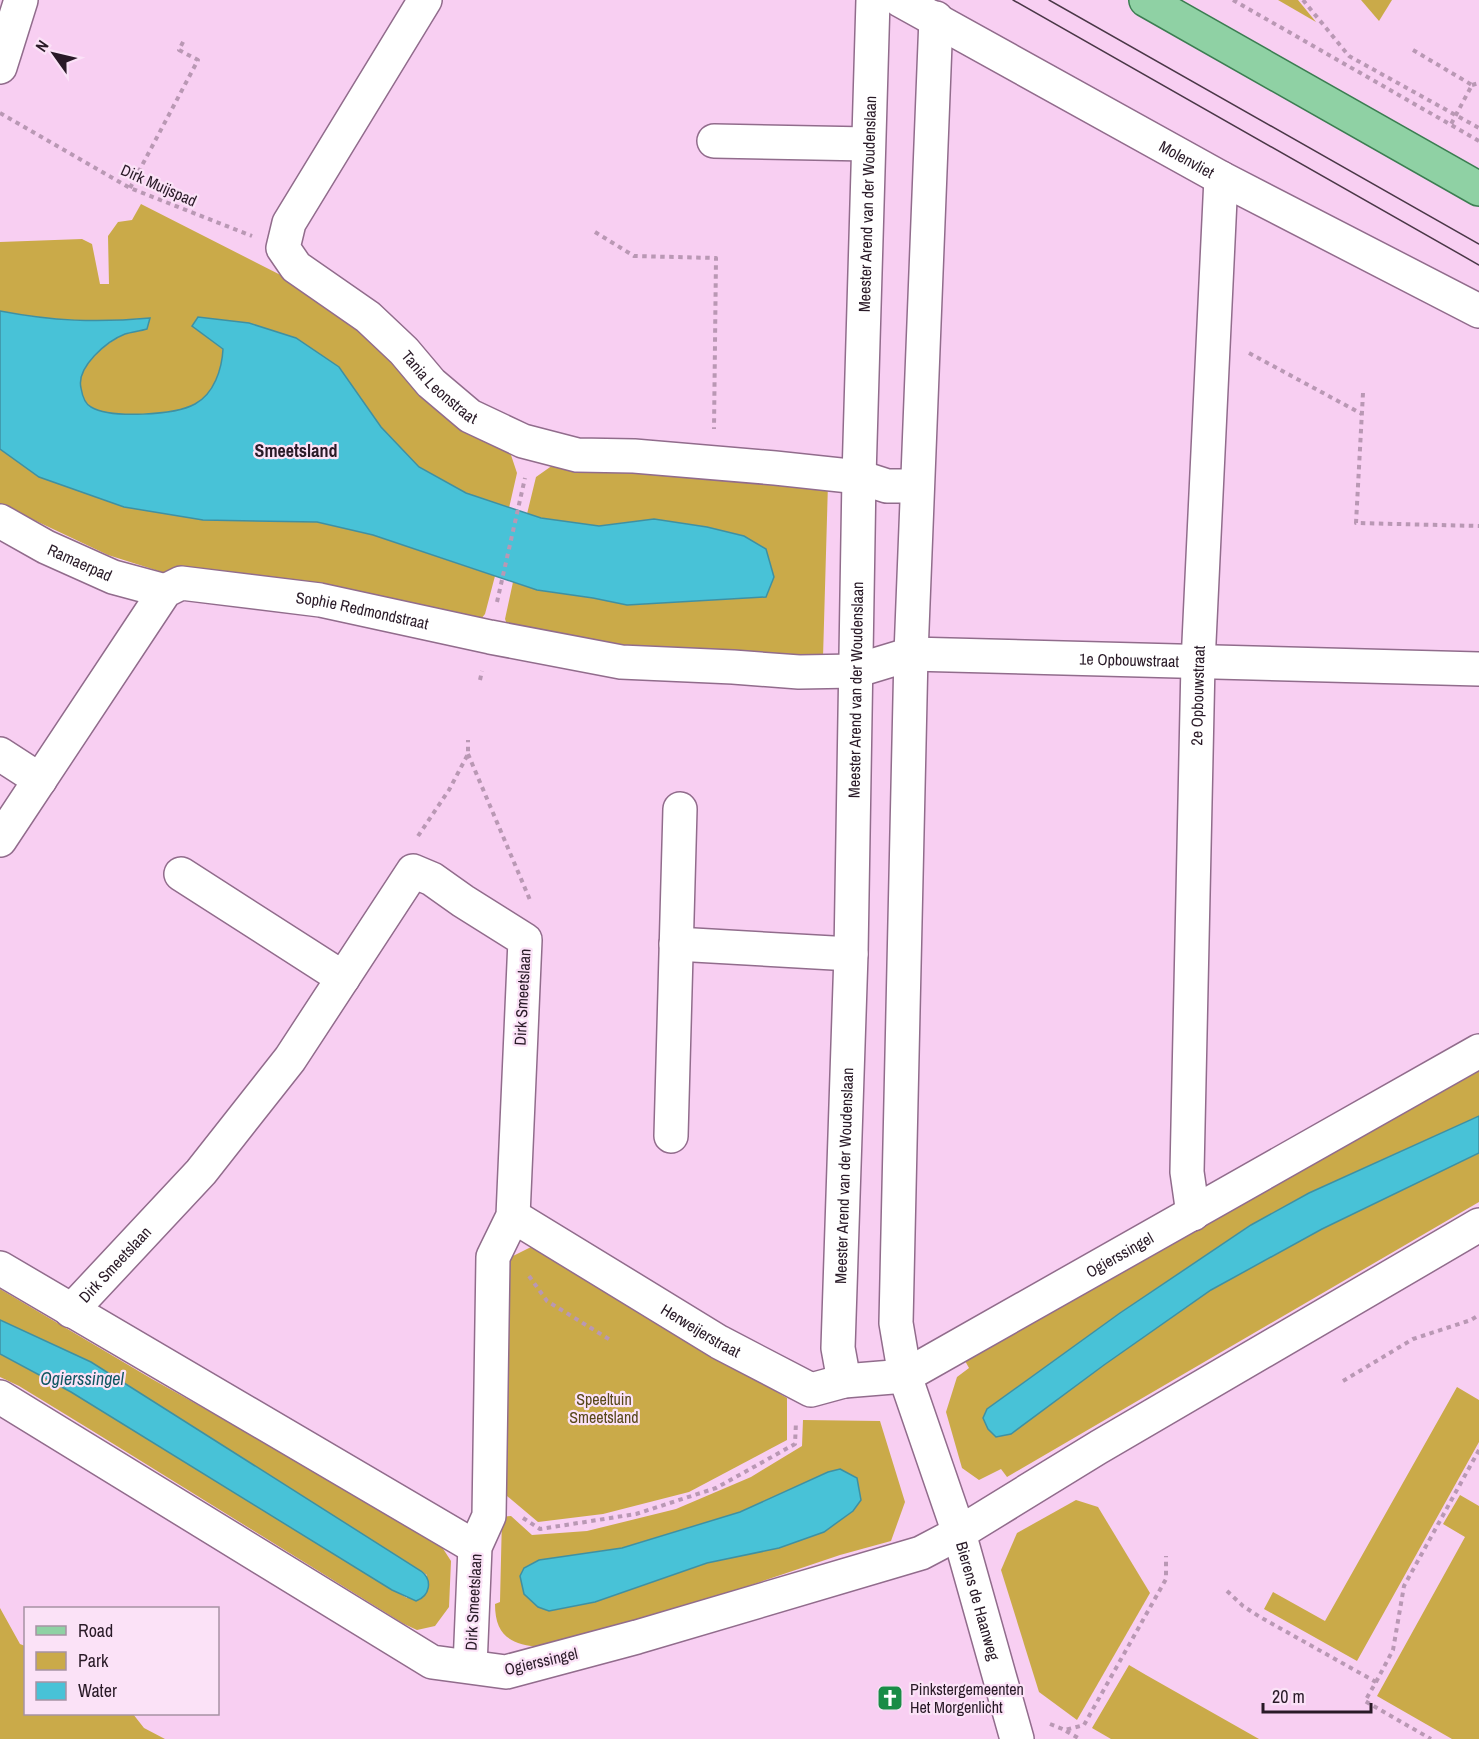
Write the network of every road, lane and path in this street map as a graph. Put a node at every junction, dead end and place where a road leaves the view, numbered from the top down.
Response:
1 (21, 0) edge
2 (425, 0) edge
3 (873, 0) edge
4 (900, 0) edge
5 (1146, 0) edge
6 (1233, 0) edge
7 (1303, 0) edge
8 (936, 18) junction
9 (184, 40) dead end
10 (1413, 50) dead end
11 (0, 67) edge
12 (1479, 83) edge
13 (1472, 85) junction
14 (0, 113) edge
15 (1455, 115) junction
16 (1450, 126) junction
17 (1479, 128) edge
18 (714, 141) dead end
19 (1479, 141) edge
20 (868, 144) junction
21 (1221, 178) junction
22 (130, 188) junction
23 (1479, 189) edge
24 (595, 232) dead end
25 (283, 248) junction
26 (1479, 311) edge
27 (1213, 347) junction
28 (1363, 393) dead end
29 (1362, 414) junction
30 (713, 463) junction
31 (526, 474) dead end
32 (859, 477) junction
33 (917, 486) junction
34 (0, 521) edge
35 (1479, 526) edge
36 (165, 591) junction
37 (496, 606) dead end
38 (911, 654) junction
39 (1198, 663) junction
40 (1479, 669) edge
41 (855, 671) junction
42 (468, 740) dead end
43 (0, 754) edge
44 (468, 754) junction
45 (40, 780) junction
46 (680, 809) dead end
47 (0, 840) edge
48 (413, 871) junction
49 (181, 874) dead end
50 (525, 940) junction
51 (676, 944) junction
52 (851, 954) junction
53 (343, 978) junction
54 (1479, 1051) edge
55 (671, 1136) dead end
56 (1193, 1214) junction
57 (513, 1216) junction
58 (1479, 1225) edge
59 (0, 1268) edge
60 (528, 1273) dead end
61 (71, 1311) junction
62 (1479, 1315) edge
63 (612, 1341) dead end
64 (905, 1376) junction
65 (844, 1381) junction
66 (1343, 1381) dead end
67 (811, 1390) junction
68 (0, 1396) edge
69 (1479, 1450) edge
70 (489, 1496) junction
71 (959, 1533) junction
72 (475, 1547) junction
73 (1166, 1556) dead end
74 (1227, 1591) dead end
75 (470, 1666) junction
76 (1376, 1682) junction
77 (1007, 1705) junction
78 (1065, 1730) junction
79 (1017, 1739) edge
80 (1080, 1739) edge
81 (1431, 1739) edge

1 - 11 street
2 - 25 street
3 - 20 street, Meester Arend van der Woudenslaan
4 - 8 street, Molenvliet
5 - 23 main road
6 - 16 path
7 - 15 path
8 - 21 street, Molenvliet
8 - 33 street
9 - 22 path
10 - 13 path
12 - 13 path
13 - 15 path
14 - 22 path, Dirk Muijspad
15 - 16 path
15 - 17 path
16 - 19 path
18 - 20 street
20 - 32 street, Meester Arend van der Woudenslaan
21 - 26 street, Molenvliet
21 - 27 street, 2e Opbouwstraat
22 - 25 path, Dirk Muijspad
24 - 30 path
25 - 30 street, Tania Leonstraat
27 - 29 path
27 - 39 street, 2e Opbouwstraat
28 - 29 path
29 - 35 path
30 - 32 street, Tania Leonstraat
31 - 37 path
32 - 33 street, Tania Leonstraat
32 - 41 street, Meester Arend van der Woudenslaan
33 - 38 street
34 - 36 street, Ramaerpad
36 - 41 street, Sophie Redmondstraat
36 - 45 street
38 - 39 street, 1e Opbouwstraat
38 - 41 street, 1e Opbouwstraat
38 - 64 street
39 - 40 street, 1e Opbouwstraat
39 - 56 street, 2e Opbouwstraat
41 - 52 street, Meester Arend van der Woudenslaan
42 - 44 path
43 - 45 street
44 - 48 path
44 - 50 path
45 - 47 street
46 - 51 street
48 - 50 street, Dirk Smeetslaan
48 - 53 street, Dirk Smeetslaan
49 - 53 street
50 - 57 street, Dirk Smeetslaan
51 - 52 street
51 - 55 street
52 - 65 street, Meester Arend van der Woudenslaan
53 - 61 street, Dirk Smeetslaan
54 - 56 street, Ogierssingel
56 - 64 street, Ogierssingel
57 - 67 street, Herweijerstraat
57 - 70 street, Dirk Smeetslaan
58 - 71 street, Ogierssingel
59 - 61 street
60 - 63 path
61 - 72 street
62 - 66 path
64 - 65 street
64 - 71 street
65 - 67 street
67 - 70 path
68 - 75 street, Ogierssingel
69 - 76 path
70 - 72 street, Dirk Smeetslaan
71 - 75 street, Ogierssingel
71 - 77 street, Bierens de Haanweg
72 - 75 street, Dirk Smeetslaan
73 - 78 path
74 - 76 path
76 - 81 path
77 - 78 path
77 - 79 street, Bierens de Haanweg
78 - 80 path

